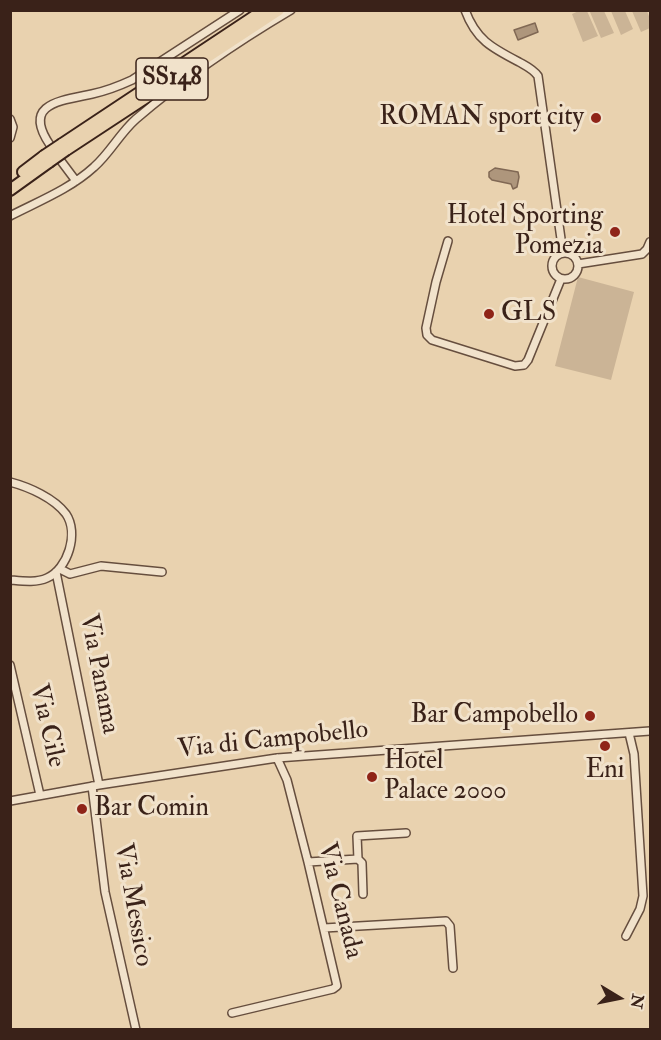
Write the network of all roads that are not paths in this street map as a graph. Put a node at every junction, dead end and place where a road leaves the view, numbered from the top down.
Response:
1 (240, 10) edge
2 (255, 10) edge
3 (264, 10) edge
4 (280, 10) edge
5 (291, 10) edge
6 (465, 10) edge
7 (238, 27) junction
8 (239, 44) junction
9 (10, 119) edge
10 (10, 138) edge
11 (60, 150) junction
12 (47, 159) junction
13 (10, 181) edge
14 (76, 181) junction
15 (10, 190) edge
16 (10, 216) edge
17 (448, 241) dead end
18 (651, 242) edge
19 (563, 253) junction
20 (578, 264) junction
21 (561, 279) junction
22 (10, 482) edge
23 (58, 570) junction
24 (162, 572) dead end
25 (10, 580) edge
26 (10, 665) edge
27 (651, 731) edge
28 (629, 733) junction
29 (277, 758) junction
30 (96, 785) junction
31 (40, 795) junction
32 (10, 801) edge
33 (406, 833) dead end
34 (358, 859) junction
35 (308, 862) junction
36 (363, 894) dead end
37 (324, 928) junction
38 (626, 936) dead end
39 (453, 968) dead end
40 (232, 1012) dead end
41 (136, 1029) edge

1 - 11 street
2 - 7 highway
3 - 7 highway
4 - 8 highway
4 - 11 highway, SS148
5 - 8 street
6 - 19 street
7 - 11 highway
8 - 14 street
9 - 10 street
11 - 12 highway, bridge
11 - 14 street
12 - 13 highway
12 - 15 highway
14 - 16 street
17 - 21 street
18 - 20 street
19 - 20 street
19 - 21 street
20 - 21 street
22 - 23 street
23 - 24 street
23 - 25 street
23 - 30 street, Via Panama
26 - 31 street, Via Cile
27 - 28 street, Via di Campobello
28 - 29 street, Via di Campobello
28 - 38 street
29 - 30 street, Via di Campobello
29 - 35 street, Via Canada
30 - 31 street, Via di Campobello
30 - 41 street, Via Messico
31 - 32 street, Via di Campobello
33 - 34 street
34 - 35 street
34 - 36 street
35 - 37 street, Via Canada
37 - 39 street
37 - 40 street, Via Canada

